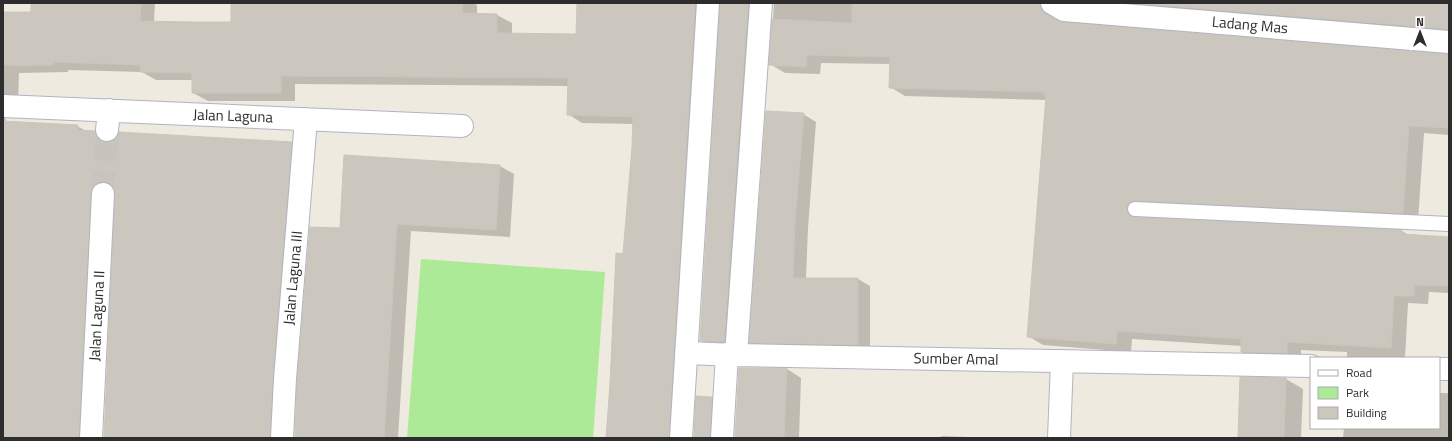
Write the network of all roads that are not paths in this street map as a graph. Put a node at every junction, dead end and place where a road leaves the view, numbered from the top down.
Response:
1 (708, 3) edge
2 (761, 3) edge
3 (1052, 3) edge
4 (1449, 42) edge
5 (3, 106) edge
6 (306, 119) junction
7 (462, 126) dead end
8 (103, 194) tunnel mouth
9 (1135, 209) dead end
10 (1449, 224) edge
11 (686, 353) junction
12 (732, 355) junction
13 (1062, 361) junction
14 (1310, 366) edge
15 (91, 438) edge
16 (282, 438) edge
17 (681, 438) edge
18 (722, 438) edge
19 (1059, 438) edge

1 - 11 street
2 - 12 street
3 - 4 street, Ladang Mas
5 - 6 street, Jalan Laguna
6 - 7 street, Jalan Laguna
6 - 16 street, Jalan Laguna III
8 - 15 street, Jalan Laguna II
9 - 10 lane
11 - 12 street, Sumber Amal
11 - 17 street
12 - 13 street, Sumber Amal
12 - 18 street
13 - 14 street, Sumber Amal
13 - 19 street

